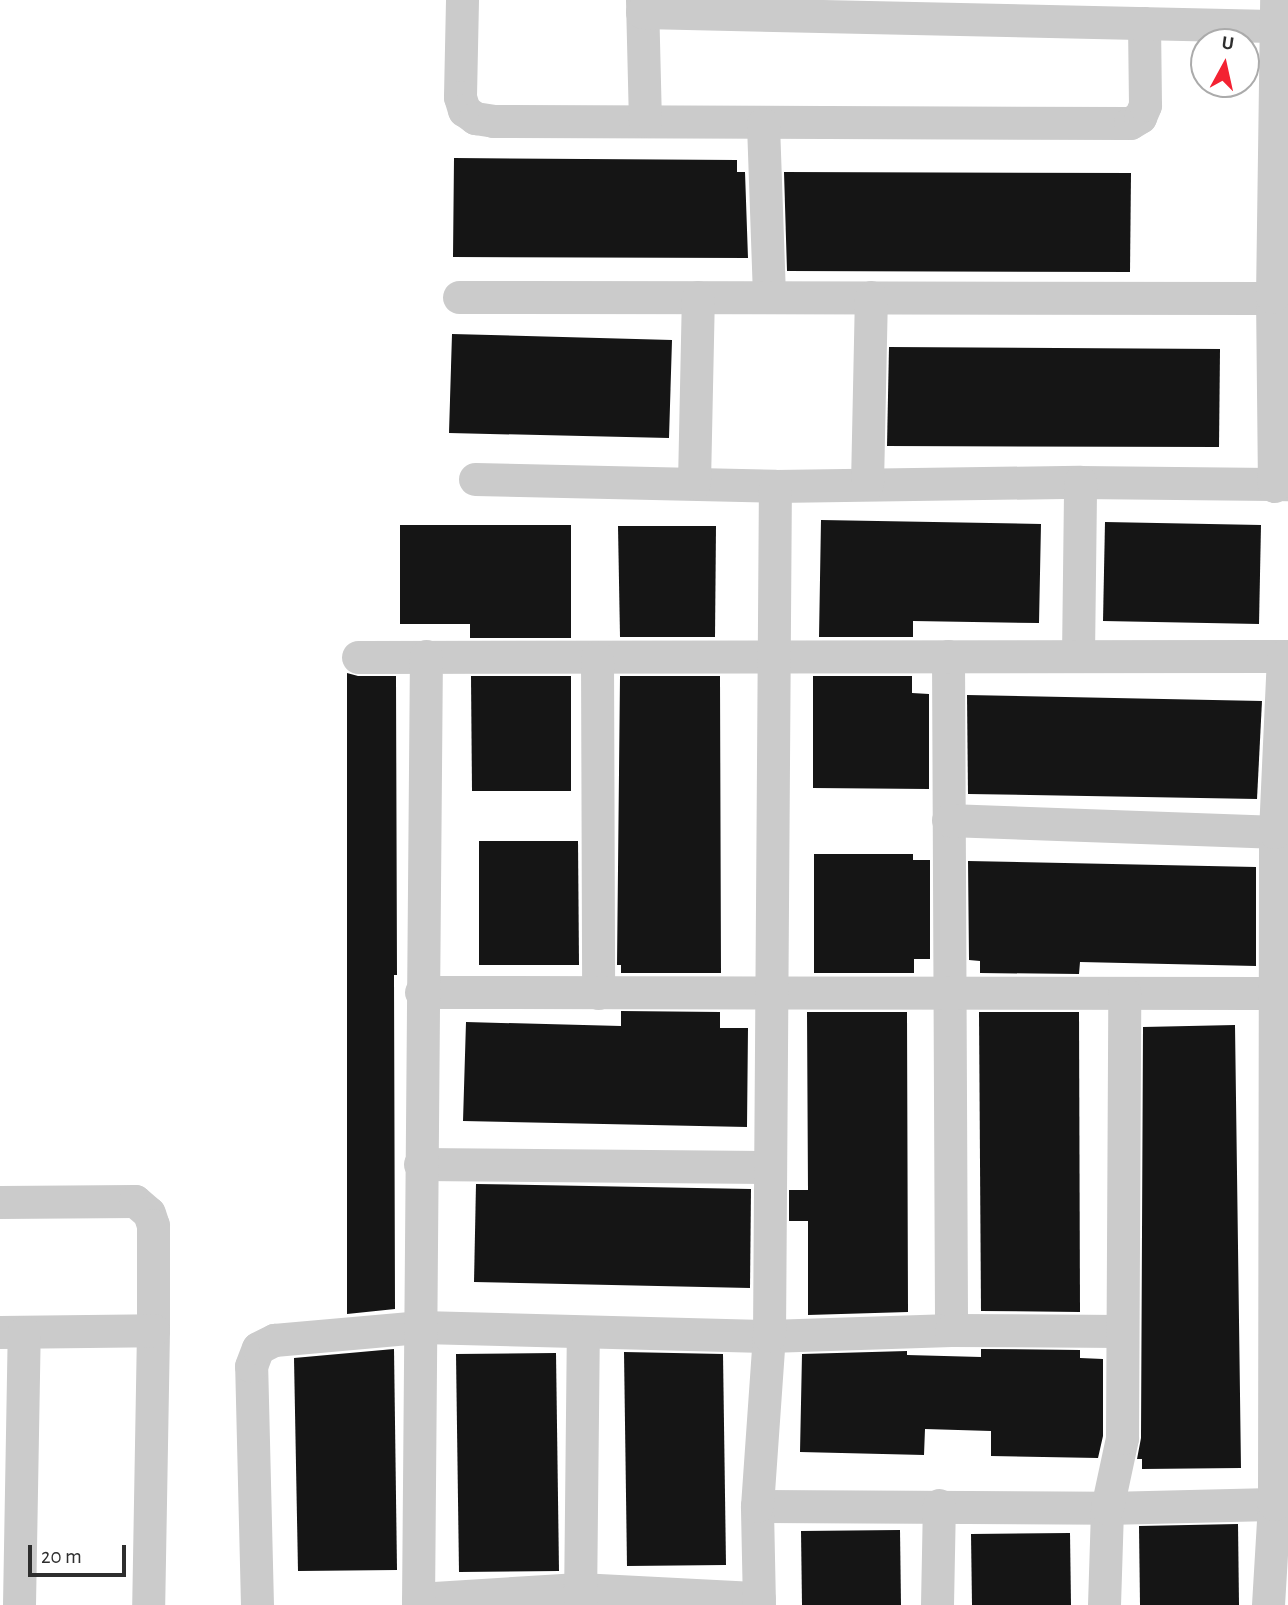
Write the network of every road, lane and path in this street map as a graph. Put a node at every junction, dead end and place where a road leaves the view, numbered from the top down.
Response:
1 (462, 0) edge
2 (642, 6) edge
3 (1276, 13) edge
4 (1144, 23) junction
5 (645, 121) junction
6 (763, 124) junction
7 (698, 297) junction
8 (1280, 297) edge
9 (459, 298) dead end
10 (769, 298) junction
11 (871, 298) junction
12 (475, 479) dead end
13 (1080, 482) junction
14 (694, 483) junction
15 (867, 484) junction
16 (1281, 485) edge
17 (775, 486) junction
18 (426, 656) junction
19 (948, 656) junction
20 (1077, 656) junction
21 (1285, 656) edge
22 (358, 657) dead end
23 (597, 657) junction
24 (775, 658) junction
25 (948, 820) junction
26 (1275, 832) junction
27 (421, 992) junction
28 (772, 992) junction
29 (598, 993) junction
30 (948, 993) junction
31 (1124, 993) junction
32 (1276, 993) junction
33 (420, 1164) junction
34 (769, 1167) junction
35 (0, 1202) edge
36 (421, 1327) junction
37 (153, 1330) junction
38 (951, 1330) junction
39 (1121, 1331) junction
40 (12, 1332) edge
41 (583, 1332) junction
42 (769, 1336) junction
43 (1274, 1504) junction
44 (939, 1505) junction
45 (757, 1506) junction
46 (1107, 1508) junction
47 (580, 1597) edge
48 (759, 1601) edge
49 (418, 1602) edge
50 (19, 1605) edge
51 (148, 1605) edge
52 (257, 1605) edge
53 (937, 1605) edge
54 (1104, 1605) edge
55 (1268, 1605) edge

1 - 5 street
2 - 4 street
2 - 5 street
3 - 4 street
3 - 8 street
4 - 6 street
5 - 6 street
6 - 10 street
7 - 9 street
7 - 10 street
7 - 14 street
8 - 11 street
8 - 16 street
10 - 11 street
11 - 15 street
12 - 14 street
13 - 15 street
13 - 16 street
13 - 20 street
14 - 17 street
15 - 17 street
17 - 24 street
18 - 22 street
18 - 23 street
18 - 27 street
19 - 20 street
19 - 24 street
19 - 25 street
20 - 21 street
21 - 26 street
23 - 24 street
23 - 29 street
24 - 28 street
25 - 26 street
25 - 30 street
26 - 32 street
27 - 29 street
27 - 33 street
28 - 29 street
28 - 30 street
28 - 34 street
30 - 31 street
30 - 38 street
31 - 32 street
31 - 39 street
32 - 43 street
33 - 34 street
33 - 36 street
34 - 42 street
35 - 37 street
36 - 41 street
36 - 49 street
36 - 52 street
37 - 40 street
37 - 51 street
38 - 39 street
38 - 42 street
39 - 46 street
40 - 50 street
41 - 42 street
41 - 47 street
42 - 45 street
43 - 46 street
43 - 55 street
44 - 45 street
44 - 46 street
44 - 53 street
45 - 48 street
46 - 54 street
47 - 48 street
47 - 49 street

